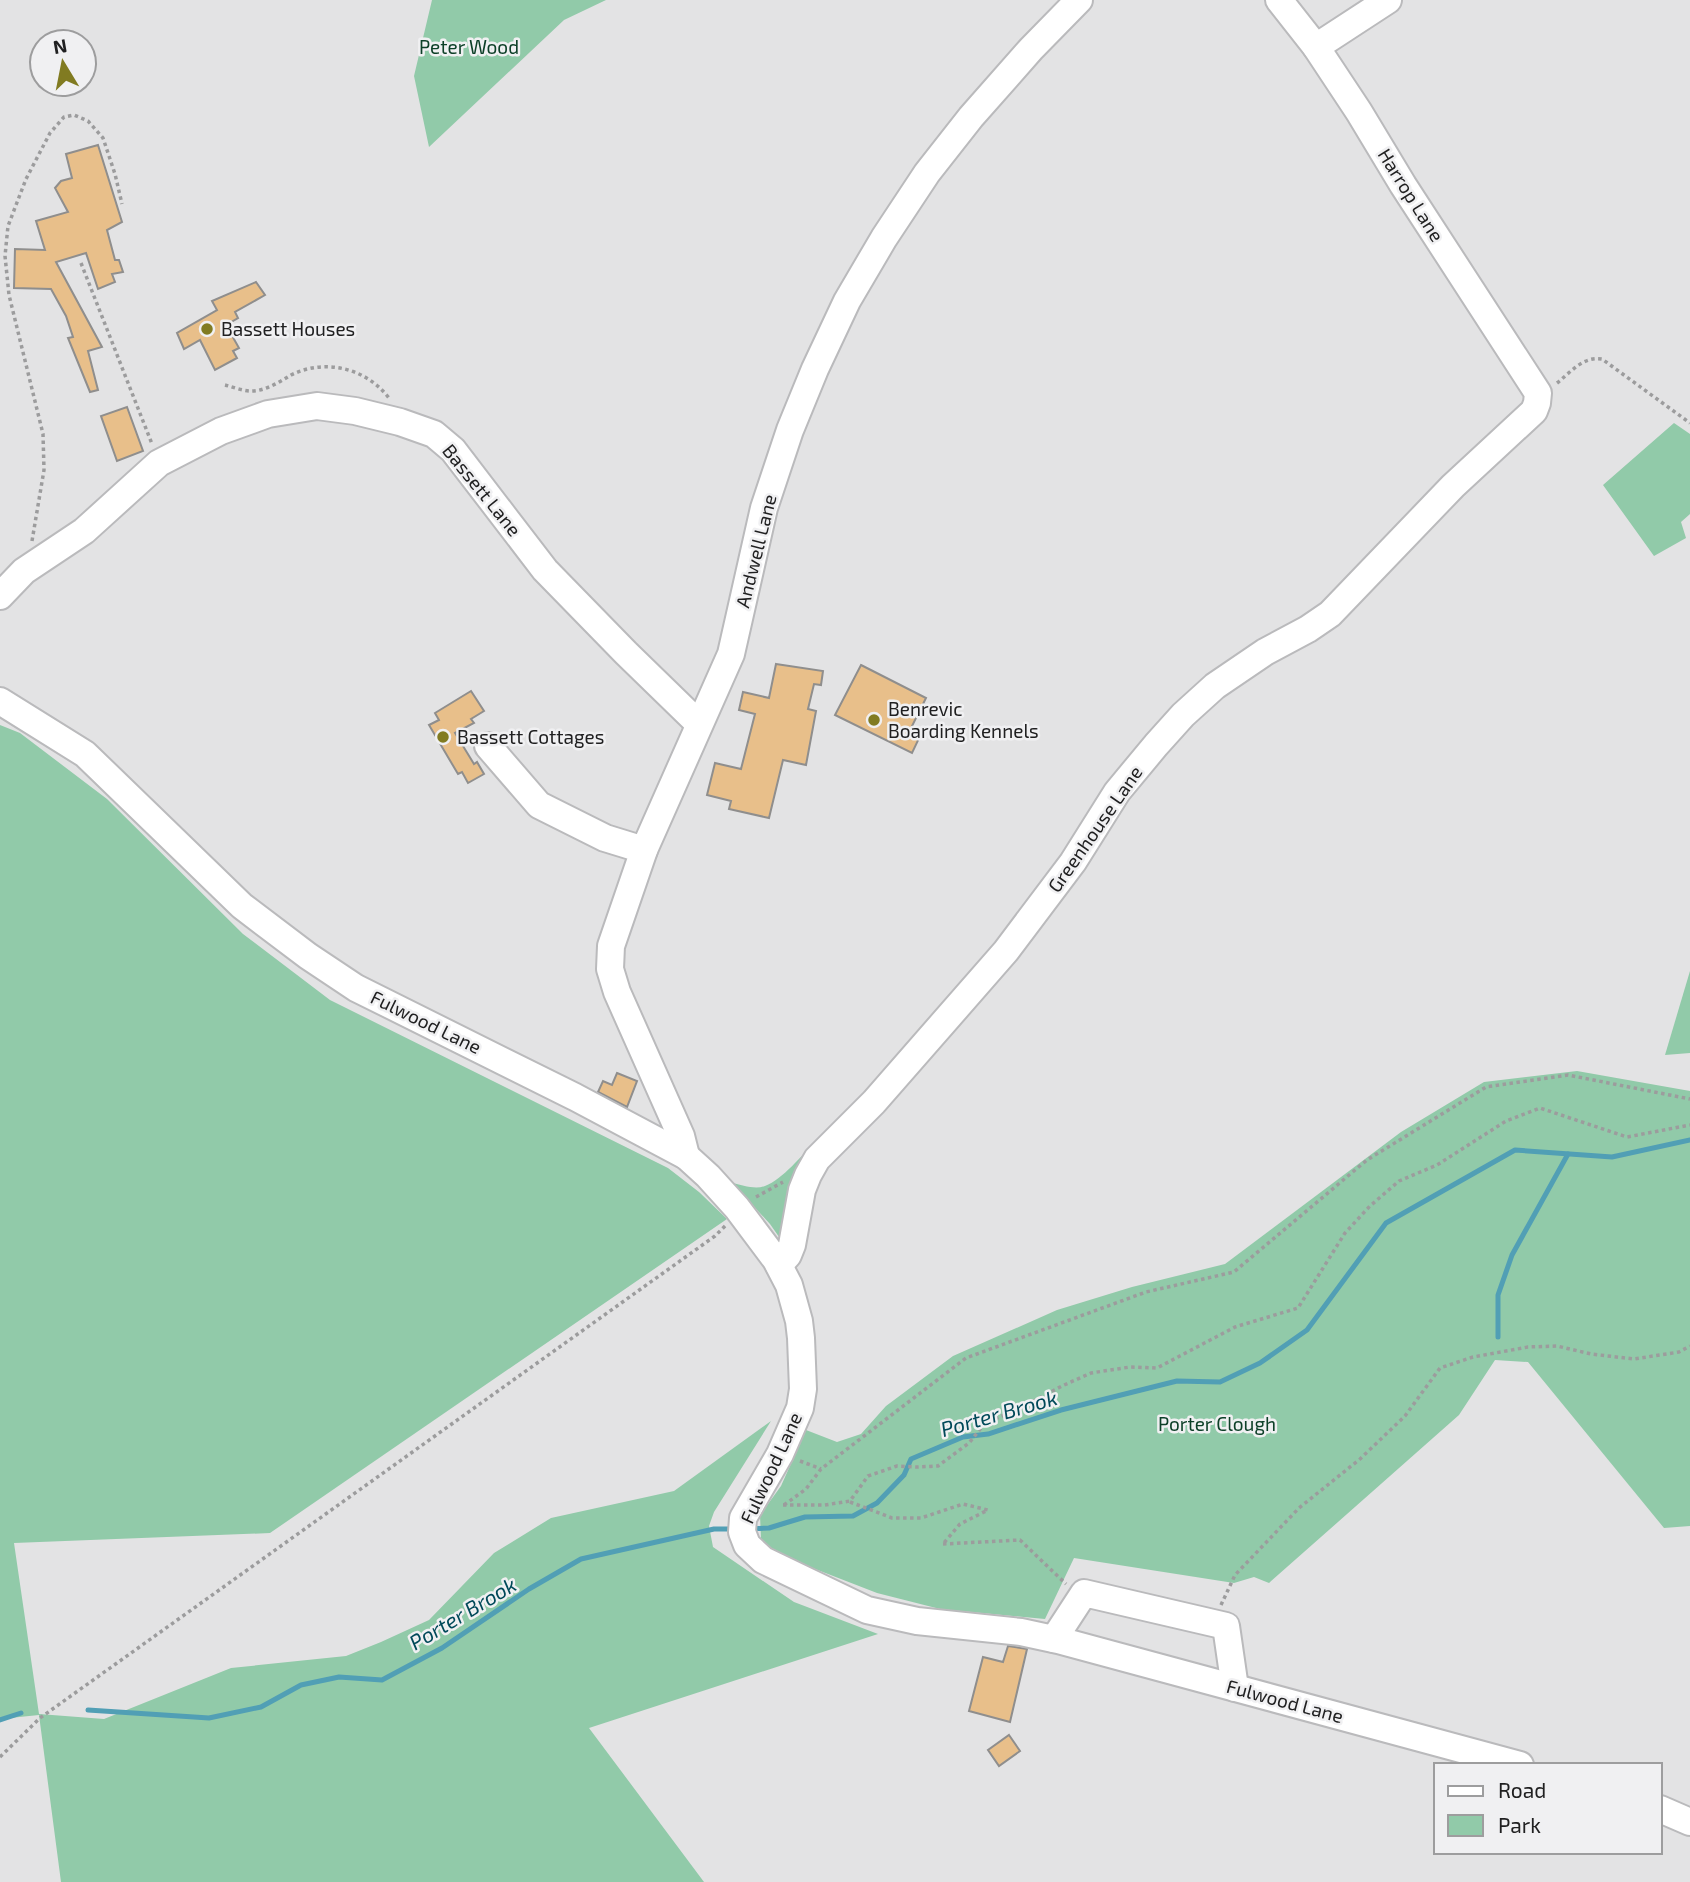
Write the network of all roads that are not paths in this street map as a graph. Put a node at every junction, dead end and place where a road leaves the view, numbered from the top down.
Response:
1 (1079, 0) edge
2 (1279, 0) edge
3 (1388, 0) edge
4 (1316, 47) junction
5 (1538, 393) joint
6 (0, 596) edge
7 (0, 701) edge
8 (699, 723) junction
9 (488, 746) dead end
10 (644, 850) junction
11 (686, 1156) junction
12 (779, 1265) junction
13 (1054, 1639) junction
14 (1235, 1688) junction
15 (1513, 1763) edge
16 (1662, 1810) edge
17 (1690, 1822) edge

1 - 8 street, Andwell Lane
2 - 4 street, Harrop Lane
3 - 4 street
4 - 5 street, Harrop Lane
5 - 12 street, Greenhouse Lane
6 - 8 street, Bassett Lane
7 - 11 street, Fulwood Lane
8 - 10 street, Andwell Lane
9 - 10 street
10 - 11 street, Andwell Lane
11 - 12 street, Fulwood Lane
12 - 13 street, Fulwood Lane
13 - 14 street, Fulwood Lane
13 - 14 street
14 - 15 street, Fulwood Lane
16 - 17 street

